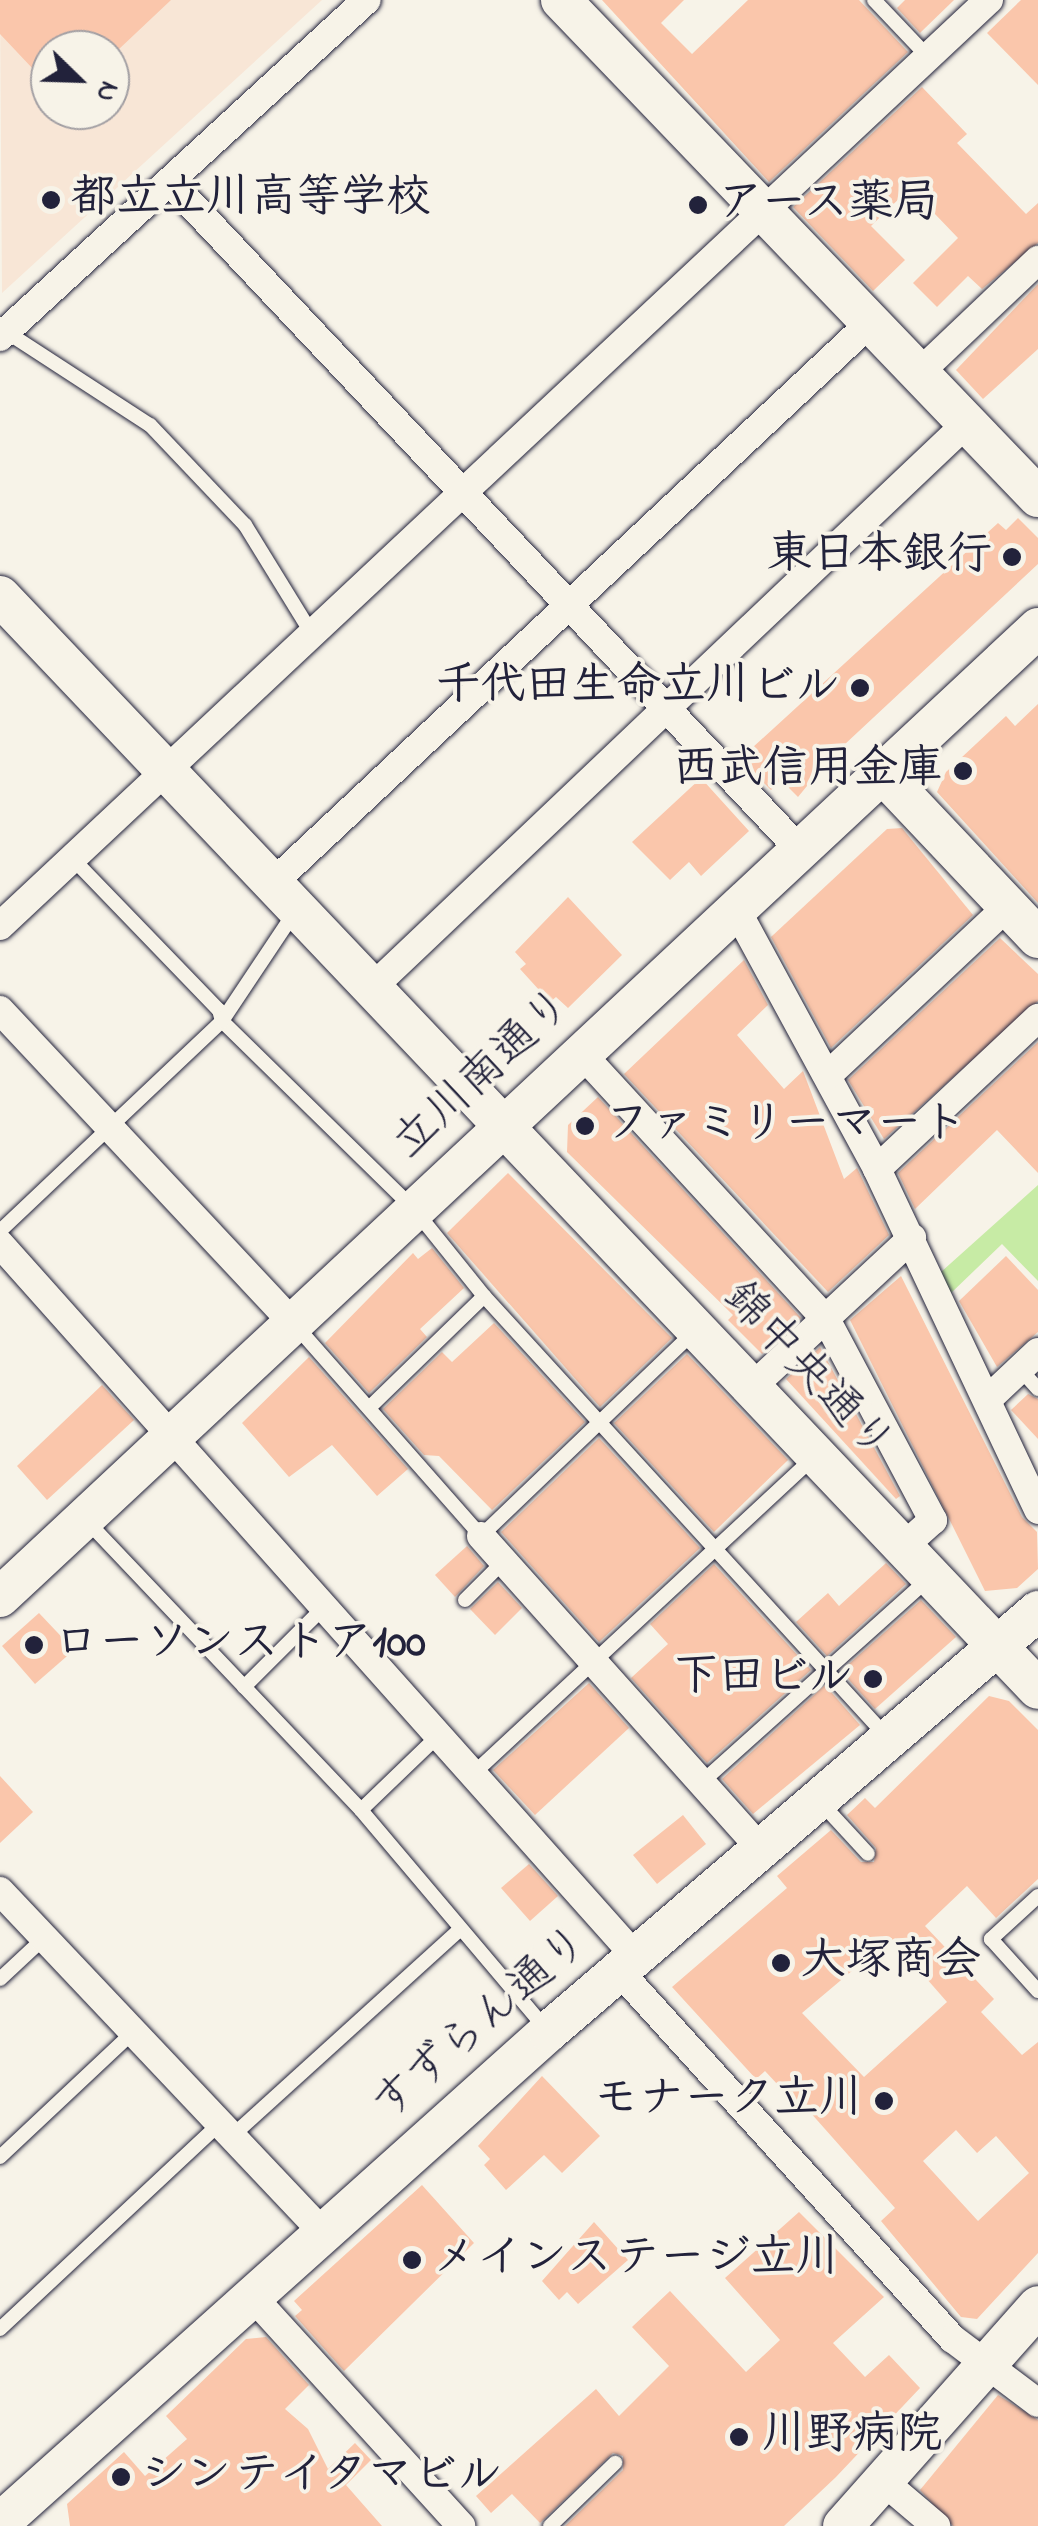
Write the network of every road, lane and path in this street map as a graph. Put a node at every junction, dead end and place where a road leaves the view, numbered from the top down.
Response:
1 (366, 0) edge
2 (561, 0) edge
3 (874, 0) edge
4 (990, 0) edge
5 (928, 57) junction
6 (170, 182) junction
7 (764, 210) junction
8 (1038, 260) edge
9 (871, 322) junction
10 (1, 331) edge
11 (920, 372) junction
12 (968, 422) junction
13 (462, 492) junction
14 (1038, 497) edge
15 (0, 596) edge
16 (566, 607) junction
17 (1038, 628) edge
18 (312, 634) junction
19 (666, 712) junction
20 (168, 769) junction
21 (882, 772) junction
22 (800, 850) junction
23 (72, 858) junction
24 (287, 894) junction
25 (736, 909) junction
26 (1028, 921) edge
27 (0, 926) edge
28 (374, 986) junction
29 (0, 1010) edge
30 (1038, 1018) edge
31 (222, 1020) junction
32 (581, 1052) junction
33 (828, 1076) junction
34 (505, 1123) junction
35 (110, 1126) junction
36 (877, 1169) junction
37 (414, 1209) junction
38 (0, 1231) edge
39 (912, 1238) junction
40 (0, 1244) edge
41 (484, 1296) junction
42 (826, 1318) junction
43 (292, 1322) junction
44 (697, 1329) junction
45 (1032, 1370) edge
46 (752, 1387) junction
47 (987, 1400) junction
48 (370, 1407) junction
49 (601, 1423) junction
50 (175, 1433) junction
51 (816, 1455) junction
52 (1038, 1510) edge
53 (84, 1518) junction
54 (481, 1536) junction
55 (904, 1546) junction
56 (716, 1547) junction
57 (504, 1561) junction
58 (932, 1576) junction
59 (0, 1598) edge
60 (465, 1600) dead end
61 (326, 1606) junction
62 (1038, 1611) edge
63 (1000, 1646) junction
64 (593, 1660) junction
65 (829, 1668) junction
66 (244, 1686) junction
67 (1038, 1689) edge
68 (439, 1735) junction
69 (890, 1740) junction
70 (474, 1774) junction
71 (702, 1782) junction
72 (819, 1800) junction
73 (361, 1810) junction
74 (761, 1850) junction
75 (868, 1854) dead end
76 (0, 1890) edge
77 (1038, 1896) edge
78 (460, 1929) junction
79 (44, 1938) junction
80 (627, 1964) junction
81 (0, 1979) edge
82 (1038, 1991) edge
83 (133, 2032) junction
84 (548, 2032) junction
85 (225, 2130) junction
86 (0, 2157) edge
87 (323, 2234) junction
88 (252, 2296) junction
89 (1038, 2306) edge
90 (0, 2329) edge
91 (990, 2360) junction
92 (1038, 2403) edge
93 (615, 2463) dead end
94 (884, 2481) junction
95 (0, 2523) edge
96 (461, 2526) edge
97 (550, 2526) edge
98 (843, 2526) edge
99 (936, 2526) edge

1 - 6 street
2 - 7 street
3 - 5 lane
4 - 5 street
5 - 7 street
6 - 10 street
6 - 13 street
7 - 9 street
7 - 13 street
8 - 11 street
9 - 11 street
9 - 16 street
10 - 18 lane
11 - 12 street
12 - 14 street
12 - 19 street
13 - 16 street
13 - 18 street
15 - 20 street
16 - 19 street
16 - 24 street
17 - 21 street, 立川南通り
18 - 20 street
19 - 22 street
19 - 28 street
20 - 23 street
20 - 24 street, 錦中央通り
21 - 22 street, 立川南通り
21 - 26 street
22 - 25 street, 立川南通り
23 - 27 street
23 - 31 lane
24 - 28 street, 錦中央通り
24 - 31 lane
25 - 32 street, 立川南通り
25 - 33 street
26 - 33 street
28 - 34 street, 錦中央通り
29 - 35 street
30 - 36 street
31 - 35 lane
31 - 37 lane
32 - 34 street, 立川南通り
32 - 42 street
33 - 36 street
34 - 37 street, 立川南通り
34 - 44 street, 錦中央通り
35 - 38 lane
35 - 43 street
36 - 39 street
37 - 41 lane
37 - 43 street, 立川南通り
39 - 42 street
39 - 47 street
40 - 50 street
41 - 48 lane
41 - 49 lane
42 - 46 street
42 - 55 street
43 - 48 lane
43 - 50 street, 立川南通り
44 - 46 street, 錦中央通り
44 - 49 lane
45 - 47 street
46 - 51 street, 錦中央通り
47 - 52 street
48 - 54 lane
49 - 54 lane
49 - 56 lane
50 - 53 street, 立川南通り
50 - 61 street
51 - 55 street, 錦中央通り
51 - 56 lane
53 - 59 street, 立川南通り
53 - 66 lane
54 - 57 street
55 - 58 street, 錦中央通り
56 - 64 lane
56 - 65 lane
57 - 60 lane
57 - 64 street
58 - 63 street, 錦中央通り
58 - 65 lane
61 - 66 lane
61 - 68 street
62 - 63 street, すずらん通り
63 - 67 street, 錦中央通り
63 - 69 street, すずらん通り
64 - 70 lane
64 - 71 street
65 - 69 lane
65 - 71 lane
66 - 73 lane
68 - 70 street
68 - 73 lane
69 - 72 street, すずらん通り
70 - 80 street
71 - 74 street
72 - 74 street, すずらん通り
72 - 75 lane
73 - 78 lane
74 - 80 street, すずらん通り
76 - 79 street
77 - 82 lane
78 - 84 lane
78 - 85 lane
79 - 81 lane
79 - 83 street
80 - 84 street, すずらん通り
80 - 91 street
83 - 85 street
83 - 86 lane
84 - 87 street, すずらん通り
85 - 87 street
85 - 90 lane
87 - 88 street, すずらん通り
88 - 95 street, すずらん通り
88 - 96 street
89 - 91 street
91 - 92 street
91 - 94 street
93 - 97 lane
94 - 98 street
94 - 99 street

